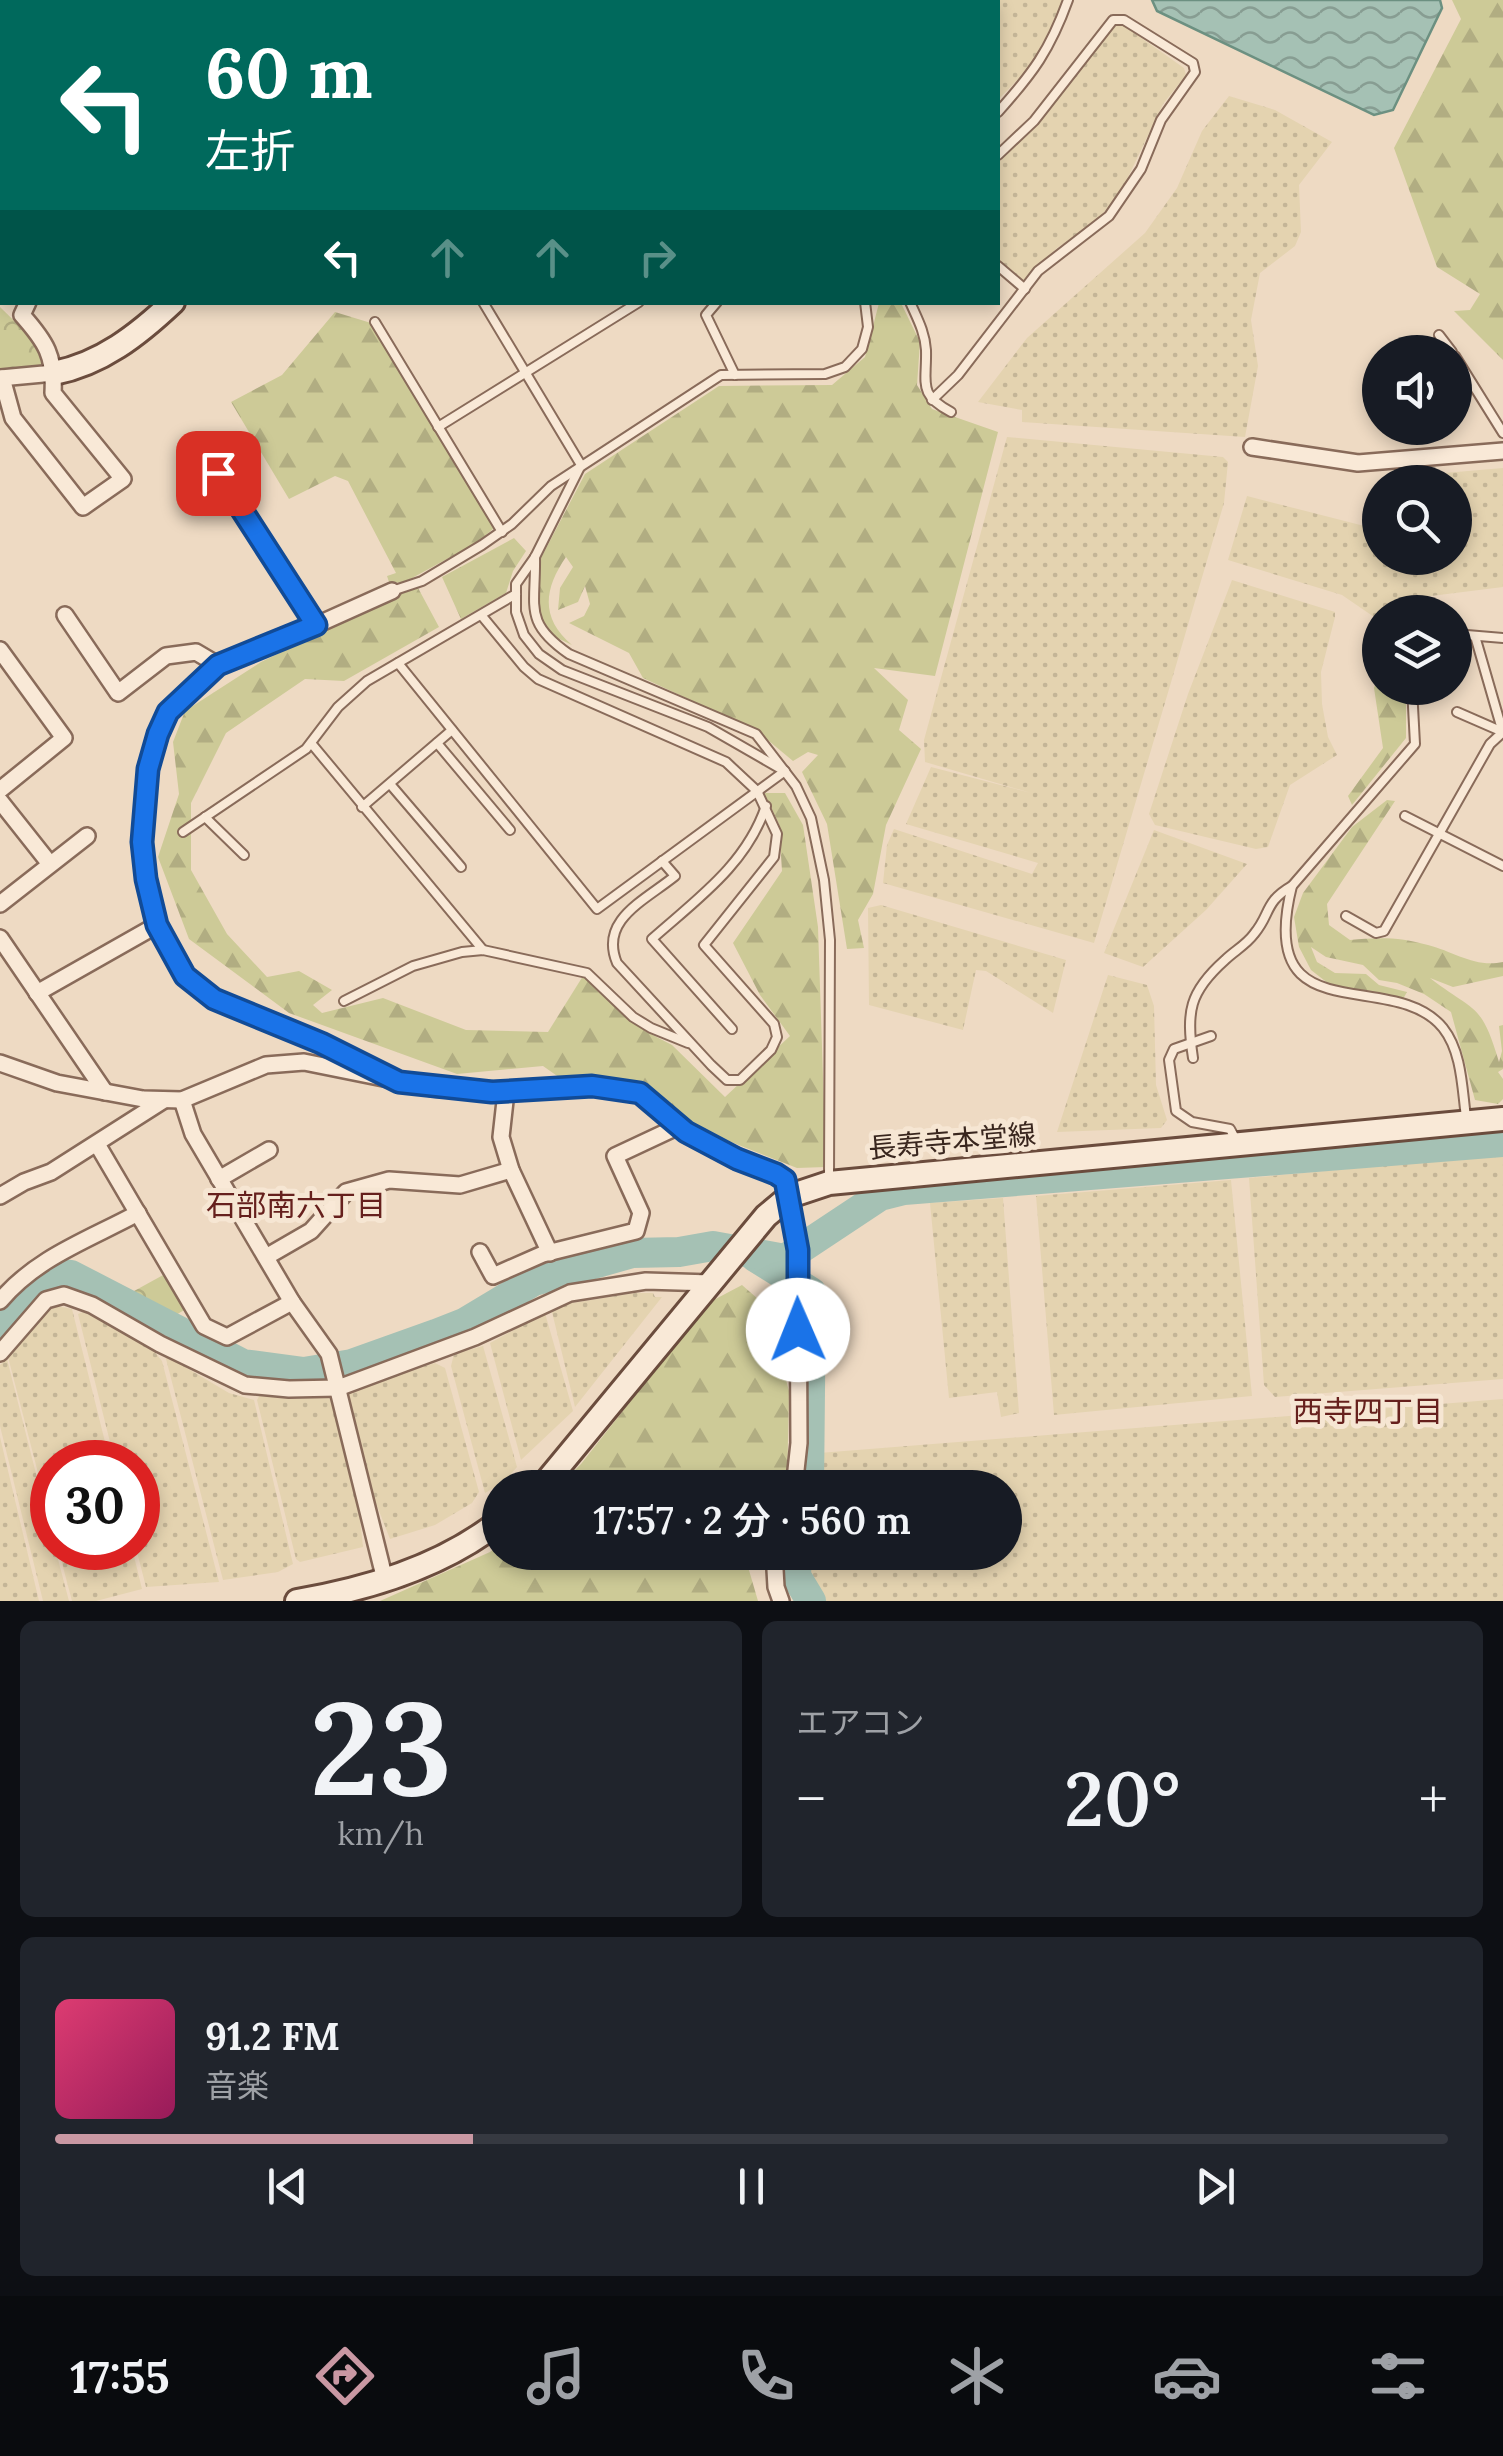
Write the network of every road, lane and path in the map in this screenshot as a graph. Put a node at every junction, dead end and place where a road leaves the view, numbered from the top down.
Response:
1 (1068, 0) edge
2 (1000, 110) edge
3 (1000, 153) edge
4 (1000, 268) edge
5 (1025, 289) junction
6 (26, 305) edge
7 (168, 305) edge
8 (485, 305) edge
9 (634, 305) edge
10 (714, 305) edge
11 (866, 305) edge
12 (911, 305) edge
13 (376, 322) dead end
14 (54, 373) junction
15 (526, 374) junction
16 (735, 375) junction
17 (1, 378) edge
18 (1472, 383) edge
19 (932, 400) junction
20 (951, 412) dead end
21 (438, 427) junction
22 (1503, 433) edge
23 (1252, 447) dead end
24 (1503, 451) edge
25 (582, 465) junction
26 (218, 473) dead end
27 (502, 532) junction
28 (535, 557) junction
29 (392, 591) joint
30 (516, 594) junction
31 (66, 615) dead end
32 (482, 616) junction
33 (316, 625) junction
34 (1472, 636) edge
35 (1476, 636) junction
36 (1503, 638) edge
37 (0, 650) edge
38 (398, 663) junction
39 (218, 665) junction
40 (6, 673) edge
41 (1413, 705) edge
42 (1458, 712) dead end
43 (452, 730) junction
44 (1503, 733) edge
45 (311, 743) junction
46 (437, 743) junction
47 (785, 771) junction
48 (390, 784) junction
49 (0, 790) edge
50 (757, 791) junction
51 (0, 800) edge
52 (766, 806) junction
53 (362, 808) junction
54 (1406, 816) dead end
55 (205, 818) junction
56 (510, 830) dead end
57 (183, 832) dead end
58 (1440, 833) junction
59 (87, 836) dead end
60 (244, 855) dead end
61 (662, 861) junction
62 (50, 864) junction
63 (1503, 866) edge
64 (461, 867) dead end
65 (1292, 886) junction
66 (0, 904) edge
67 (1346, 916) dead end
68 (157, 925) junction
69 (0, 938) edge
70 (484, 950) junction
71 (38, 993) junction
72 (344, 1001) dead end
73 (732, 1030) dead end
74 (1211, 1036) dead end
75 (1190, 1042) junction
76 (692, 1045) junction
77 (1193, 1058) dead end
78 (1, 1065) edge
79 (399, 1082) junction
80 (105, 1092) junction
81 (506, 1092) junction
82 (164, 1100) junction
83 (182, 1100) junction
84 (1503, 1118) edge
85 (1466, 1122) junction
86 (679, 1126) junction
87 (98, 1144) junction
88 (1238, 1144) junction
89 (269, 1150) dead end
90 (511, 1170) junction
91 (220, 1179) junction
92 (829, 1182) junction
93 (0, 1196) edge
94 (790, 1196) junction
95 (138, 1213) junction
96 (480, 1252) dead end
97 (550, 1252) junction
98 (266, 1257) junction
99 (711, 1283) junction
100 (0, 1300) edge
101 (292, 1302) junction
102 (0, 1353) edge
103 (338, 1388) junction
104 (557, 1470) edge
105 (796, 1470) edge
106 (482, 1536) edge
107 (775, 1570) edge
108 (385, 1580) junction
109 (313, 1600) edge
110 (782, 1601) edge

1 - 2 lane
3 - 5 lane
4 - 5 lane
5 - 19 lane
6 - 14 street
7 - 14 main road
8 - 15 lane
9 - 15 lane
10 - 16 lane
11 - 16 lane
12 - 19 lane
13 - 21 lane
14 - 17 street
14 - 17 street
15 - 21 lane
15 - 25 lane
16 - 25 lane
18 - 22 lane
19 - 20 lane
21 - 27 lane
23 - 24 street
25 - 27 lane
25 - 28 lane
26 - 33 street
27 - 29 lane
28 - 30 lane
28 - 47 lane
29 - 33 street
30 - 32 lane
30 - 47 lane
31 - 39 street
32 - 38 lane
32 - 50 lane
33 - 39 street
34 - 35 lane
35 - 36 lane
35 - 44 lane
37 - 40 street
38 - 43 lane
38 - 45 lane
39 - 68 street
40 - 49 street
41 - 65 lane
42 - 44 lane
43 - 46 lane
43 - 61 lane
44 - 58 lane
45 - 53 lane
45 - 55 lane
46 - 48 lane
46 - 56 lane
47 - 50 lane
47 - 92 lane
48 - 53 lane
48 - 64 lane
50 - 52 lane
50 - 61 lane
51 - 62 street
52 - 73 lane
52 - 76 lane
53 - 70 lane
54 - 58 lane
55 - 57 lane
55 - 60 lane
58 - 63 lane
58 - 67 lane
59 - 62 street
61 - 76 lane
62 - 66 street
65 - 75 lane
65 - 85 lane
68 - 71 street
68 - 79 street
69 - 71 street
70 - 72 lane
70 - 76 lane
71 - 80 street
74 - 75 lane
75 - 77 lane
75 - 88 lane
78 - 80 street
79 - 81 street
79 - 83 street
80 - 82 street
81 - 86 street
81 - 90 street
82 - 83 street
82 - 87 street
83 - 91 street
84 - 85 main road, 長寿寺本堂線
85 - 88 main road, 長寿寺本堂線
86 - 94 street
86 - 97 street
87 - 93 street
87 - 95 street
88 - 92 main road, 長寿寺本堂線
89 - 91 street
90 - 97 street
90 - 98 street
91 - 98 street
92 - 94 main road, 長寿寺本堂線
94 - 99 main road, 長寿寺本堂線
94 - 105 street
95 - 100 street
95 - 101 street
96 - 97 street
98 - 101 street
99 - 103 street
99 - 104 main road, 長寿寺本堂線
101 - 103 street
102 - 103 street
103 - 108 street
106 - 108 main road
107 - 110 street
108 - 109 main road

